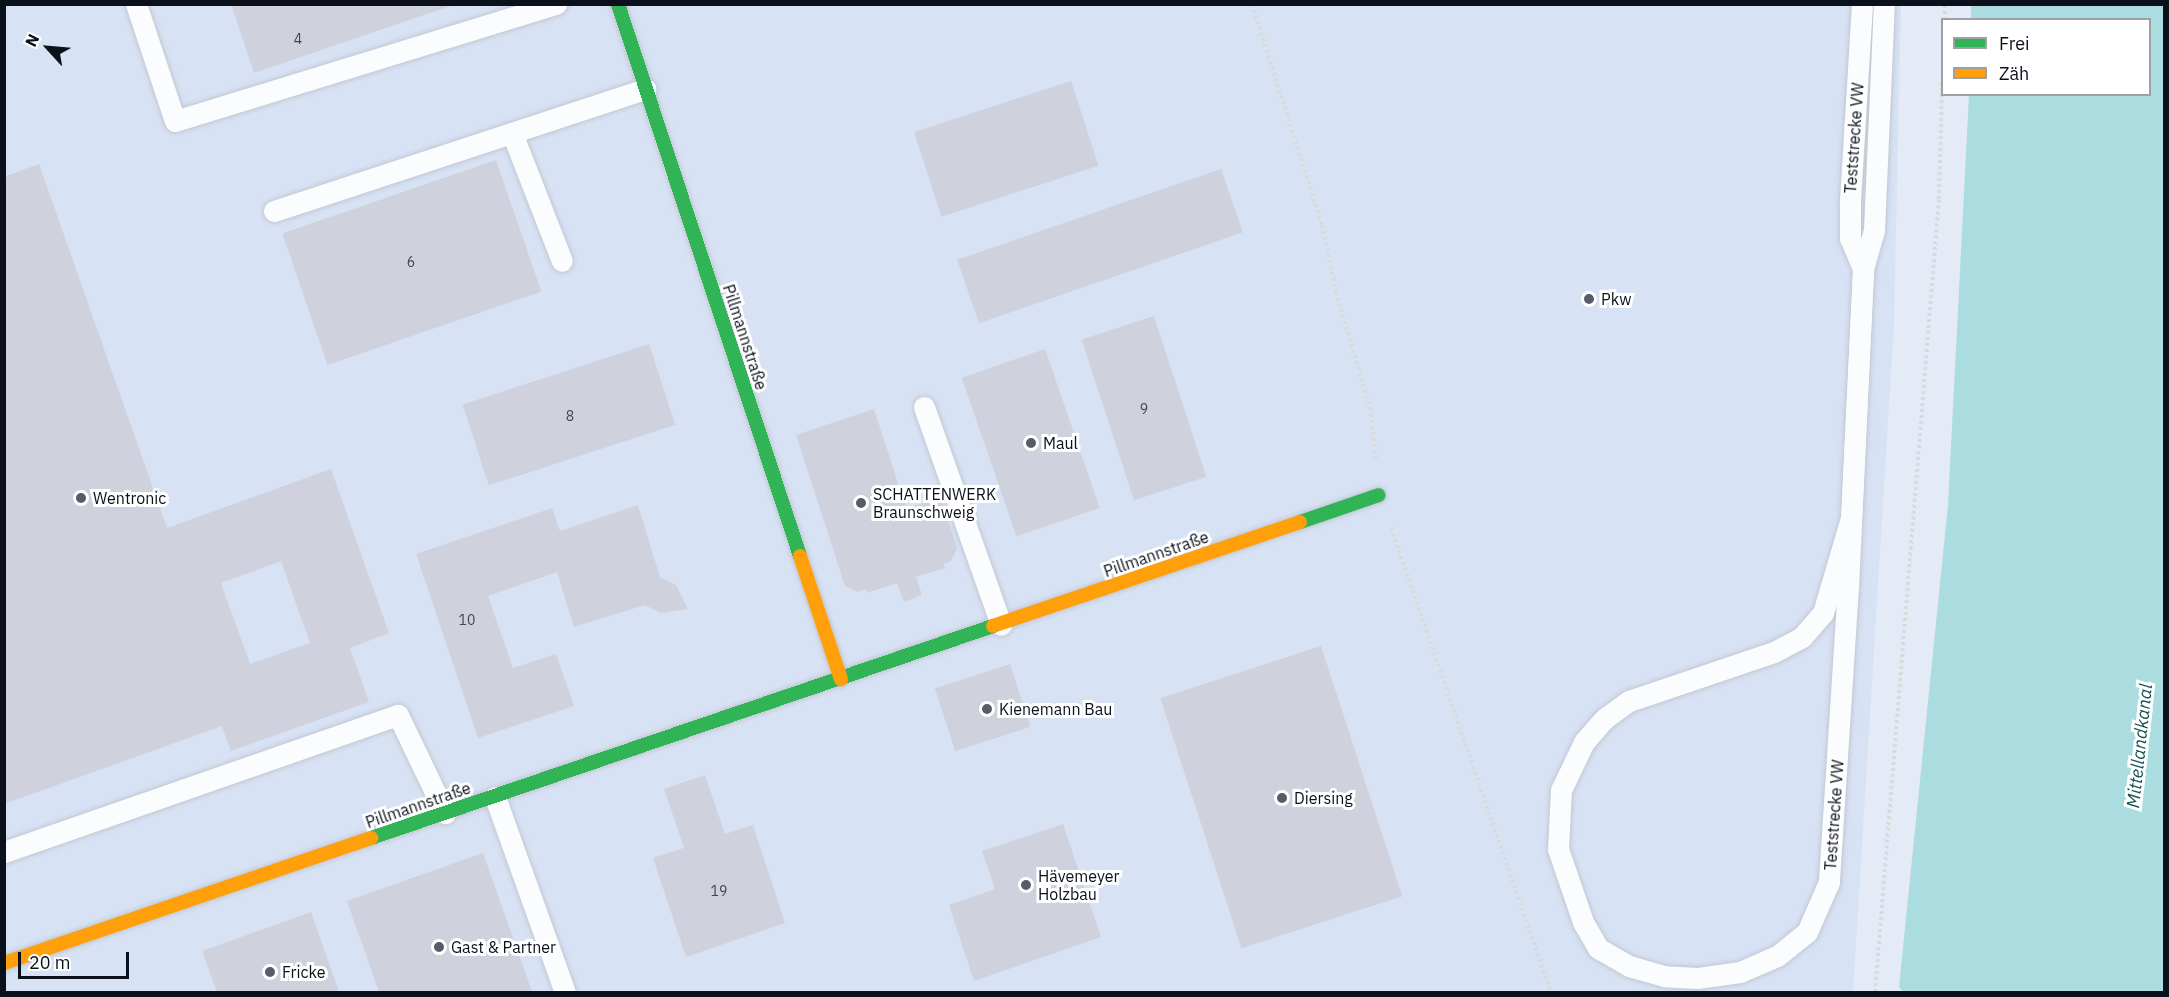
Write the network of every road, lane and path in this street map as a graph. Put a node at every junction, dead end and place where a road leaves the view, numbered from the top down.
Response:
1 (136, 4) edge
2 (556, 4) edge
3 (618, 4) edge
4 (1252, 4) edge
5 (1862, 4) edge
6 (1884, 4) edge
7 (646, 89) junction
8 (1942, 96) edge
9 (512, 133) junction
10 (274, 211) dead end
11 (562, 261) dead end
12 (1863, 269) junction
13 (924, 407) dead end
14 (1379, 495) junction
15 (1001, 625) junction
16 (841, 679) junction
17 (495, 797) junction
18 (445, 813) junction
19 (4, 852) edge
20 (4, 963) edge
21 (565, 993) edge
22 (1551, 993) edge
23 (1875, 993) edge

1 - 2 lane
3 - 7 street, Pillmannstraße
4 - 14 path
5 - 12 lane, Teststrecke VW
6 - 12 lane, Teststrecke VW
7 - 9 lane
7 - 16 street, Pillmannstraße
8 - 23 path
9 - 10 lane
9 - 11 lane
12 - 12 lane, Teststrecke VW
13 - 15 lane
14 - 15 street, Pillmannstraße
14 - 22 path
15 - 16 street, Pillmannstraße
16 - 17 street, Pillmannstraße
17 - 18 street, Pillmannstraße
17 - 21 lane
18 - 19 lane
18 - 20 street, Pillmannstraße

